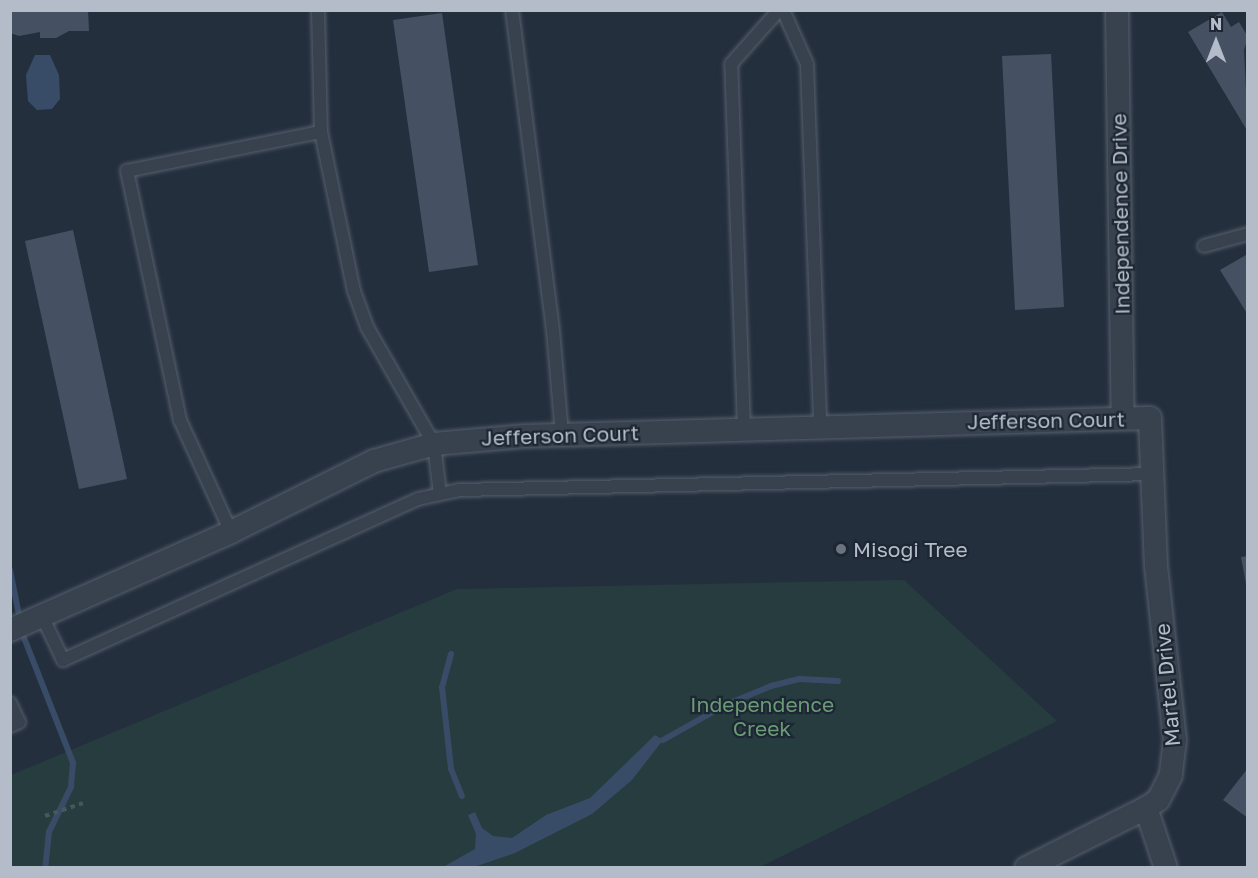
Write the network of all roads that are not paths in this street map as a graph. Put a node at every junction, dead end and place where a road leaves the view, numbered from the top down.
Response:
1 (318, 10) edge
2 (512, 10) edge
3 (781, 10) edge
4 (1117, 10) edge
5 (321, 132) junction
6 (1248, 234) edge
7 (1204, 246) dead end
8 (1123, 418) junction
9 (1150, 418) joint
10 (820, 427) junction
11 (744, 429) junction
12 (562, 435) junction
13 (434, 444) junction
14 (1153, 474) junction
15 (440, 494) junction
16 (231, 532) junction
17 (42, 616) junction
18 (10, 630) edge
19 (10, 703) edge
20 (10, 726) edge
21 (1146, 808) junction
22 (1026, 867) edge
23 (1166, 867) edge

1 - 5 lane
2 - 12 lane
3 - 10 lane
3 - 11 lane
4 - 8 street, Independence Drive
5 - 13 lane
5 - 16 lane
6 - 7 lane
8 - 9 street, Jefferson Court
8 - 10 street, Jefferson Court
9 - 14 street, Martel Drive
10 - 11 street, Jefferson Court
11 - 12 street, Jefferson Court
12 - 13 street, Jefferson Court
13 - 15 lane
13 - 16 street, Jefferson Court
14 - 15 lane
14 - 21 street, Martel Drive
15 - 17 lane
16 - 17 street, Jefferson Court
17 - 18 street, Jefferson Court
19 - 20 lane
21 - 22 street, Martel Drive
21 - 23 street

